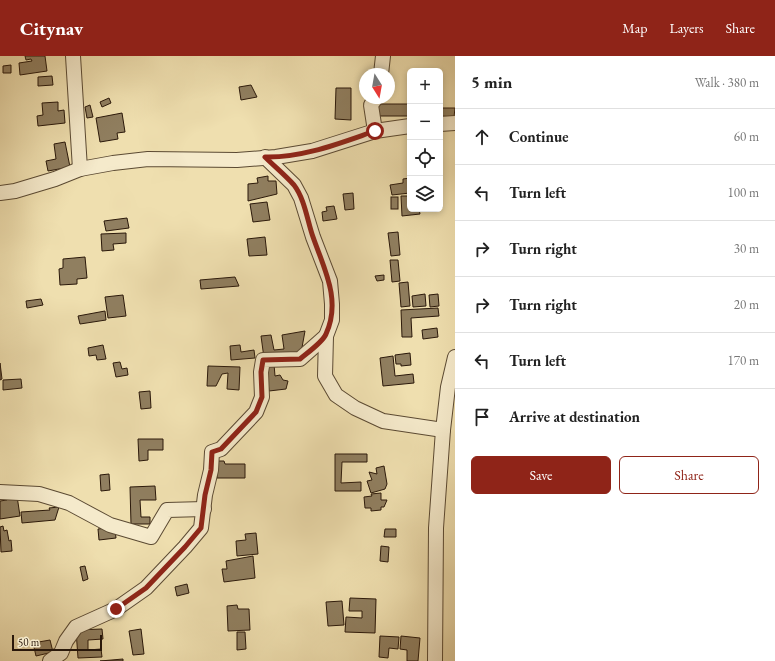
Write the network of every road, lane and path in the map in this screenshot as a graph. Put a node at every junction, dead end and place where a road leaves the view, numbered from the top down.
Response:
1 (73, 56) edge
2 (383, 56) edge
3 (382, 68) edge
4 (372, 104) edge
5 (455, 123) edge
6 (443, 124) edge
7 (407, 126) edge
8 (375, 131) junction
9 (265, 157) junction
10 (80, 169) junction
11 (0, 193) edge
12 (326, 336) junction
13 (455, 357) edge
14 (443, 430) junction
15 (0, 492) edge
16 (204, 509) junction
17 (50, 661) edge
18 (435, 661) edge

1 - 10 street
2 - 3 street
4 - 8 street
5 - 6 street
7 - 8 street
8 - 9 street
9 - 10 street
9 - 12 street
10 - 11 street
12 - 14 street
12 - 16 street
13 - 14 street
14 - 18 street
15 - 16 street
16 - 17 street

